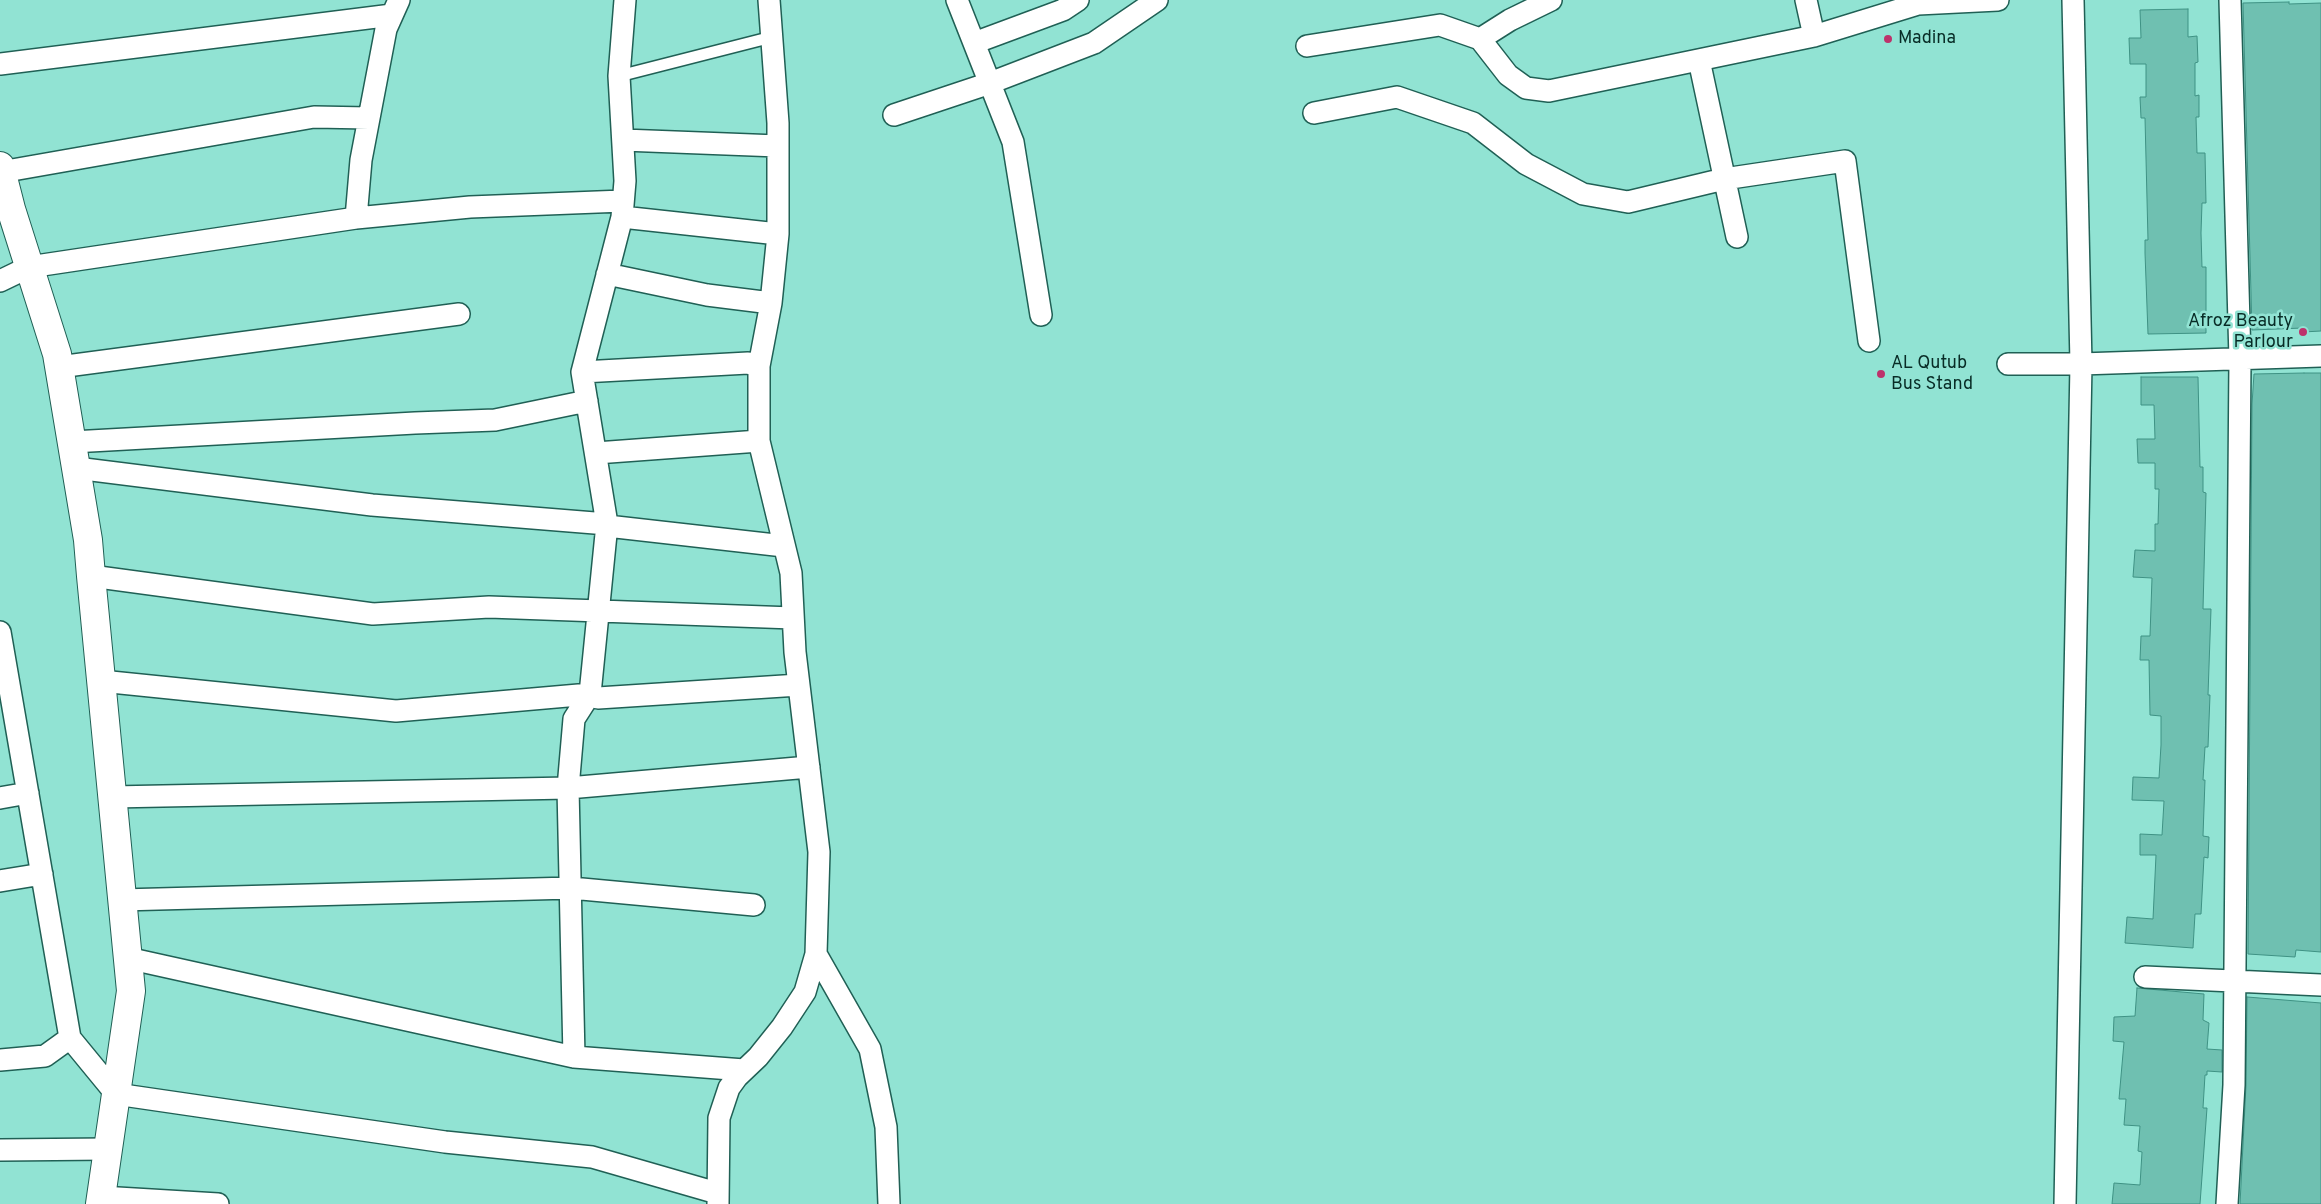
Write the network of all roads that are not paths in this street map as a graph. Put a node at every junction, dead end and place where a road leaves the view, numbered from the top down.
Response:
1 (624, 0) edge
2 (769, 0) edge
3 (957, 0) edge
4 (1078, 0) edge
5 (1157, 0) edge
6 (1552, 0) edge
7 (1806, 0) edge
8 (1998, 0) edge
9 (2073, 0) edge
10 (2230, 0) edge
11 (1907, 3) edge
12 (395, 8) edge
13 (1814, 36) junction
14 (772, 37) junction
15 (1480, 39) junction
16 (974, 42) junction
17 (1307, 46) dead end
18 (1699, 60) junction
19 (0, 64) edge
20 (619, 76) junction
21 (990, 83) junction
22 (1314, 113) dead end
23 (894, 115) dead end
24 (369, 118) junction
25 (623, 140) junction
26 (778, 146) junction
27 (2, 179) edge
28 (1724, 179) junction
29 (623, 209) junction
30 (356, 218) junction
31 (778, 234) junction
32 (1737, 237) dead end
33 (29, 267) junction
34 (607, 274) junction
35 (0, 281) edge
36 (771, 303) junction
37 (459, 314) dead end
38 (1042, 315) dead end
39 (1869, 341) dead end
40 (2321, 356) edge
41 (2240, 359) junction
42 (2008, 364) dead end
43 (2081, 364) junction
44 (759, 366) junction
45 (59, 367) junction
46 (582, 372) junction
47 (587, 401) junction
48 (759, 442) junction
49 (596, 453) junction
50 (74, 455) junction
51 (611, 526) junction
52 (784, 546) junction
53 (91, 576) junction
54 (597, 612) junction
55 (793, 618) junction
56 (0, 632) edge
57 (2, 654) edge
58 (101, 681) junction
59 (799, 685) junction
60 (594, 696) junction
61 (8, 726) edge
62 (809, 767) junction
63 (568, 788) junction
64 (28, 793) junction
65 (112, 797) junction
66 (0, 798) edge
67 (42, 874) junction
68 (0, 881) edge
69 (571, 888) junction
70 (121, 900) junction
71 (754, 905) dead end
72 (816, 954) junction
73 (128, 958) junction
74 (2145, 977) dead end
75 (2234, 981) junction
76 (2321, 985) edge
77 (70, 1038) junction
78 (574, 1057) junction
79 (0, 1060) edge
80 (744, 1070) junction
81 (116, 1094) junction
82 (108, 1149) junction
83 (0, 1150) edge
84 (718, 1199) edge
85 (101, 1201) edge
86 (218, 1204) edge
87 (889, 1204) edge
88 (2065, 1204) edge
89 (2227, 1204) edge

1 - 20 street
2 - 14 street
3 - 16 street
4 - 16 street
5 - 21 street
6 - 15 street
7 - 13 street
8 - 11 street
9 - 43 street
10 - 41 street
11 - 13 street
12 - 19 street
12 - 24 street
13 - 18 street
14 - 20 lane
14 - 26 street
15 - 17 street
15 - 18 street
16 - 21 street
18 - 28 street
20 - 25 street
21 - 23 street
21 - 38 street
22 - 28 street
24 - 27 street
24 - 30 street
25 - 26 street
25 - 29 street
26 - 31 street
27 - 33 street
28 - 32 street
28 - 39 street
29 - 30 street
29 - 31 street
29 - 34 street
30 - 33 street
31 - 36 street
33 - 35 street
33 - 45 street
34 - 36 street
34 - 46 street
36 - 44 street
37 - 45 street
40 - 41 street
41 - 43 street
41 - 75 street
42 - 43 street
43 - 88 street
44 - 46 street
44 - 48 street
45 - 50 street
46 - 47 street
47 - 49 street
47 - 50 street
48 - 49 street
48 - 52 street
49 - 51 street
50 - 51 street
50 - 53 street
51 - 52 street
51 - 54 street
52 - 55 street
53 - 54 street
53 - 58 street
54 - 55 street
54 - 60 street
55 - 59 street
56 - 57 street
57 - 61 street
58 - 60 street
58 - 65 street
59 - 60 street
59 - 62 street
60 - 63 street
61 - 64 street
62 - 63 street
62 - 72 street
63 - 65 street
63 - 69 street
64 - 66 street
64 - 67 street
65 - 70 street
67 - 68 street
67 - 77 street
69 - 70 street
69 - 71 street
69 - 78 street
70 - 73 street
72 - 80 street
72 - 87 street
73 - 78 street
73 - 81 street
74 - 75 street
75 - 76 street
75 - 89 street
77 - 79 street
77 - 81 street
78 - 80 street
80 - 84 street
81 - 82 street
81 - 84 street
82 - 83 street
82 - 85 street
85 - 86 street

